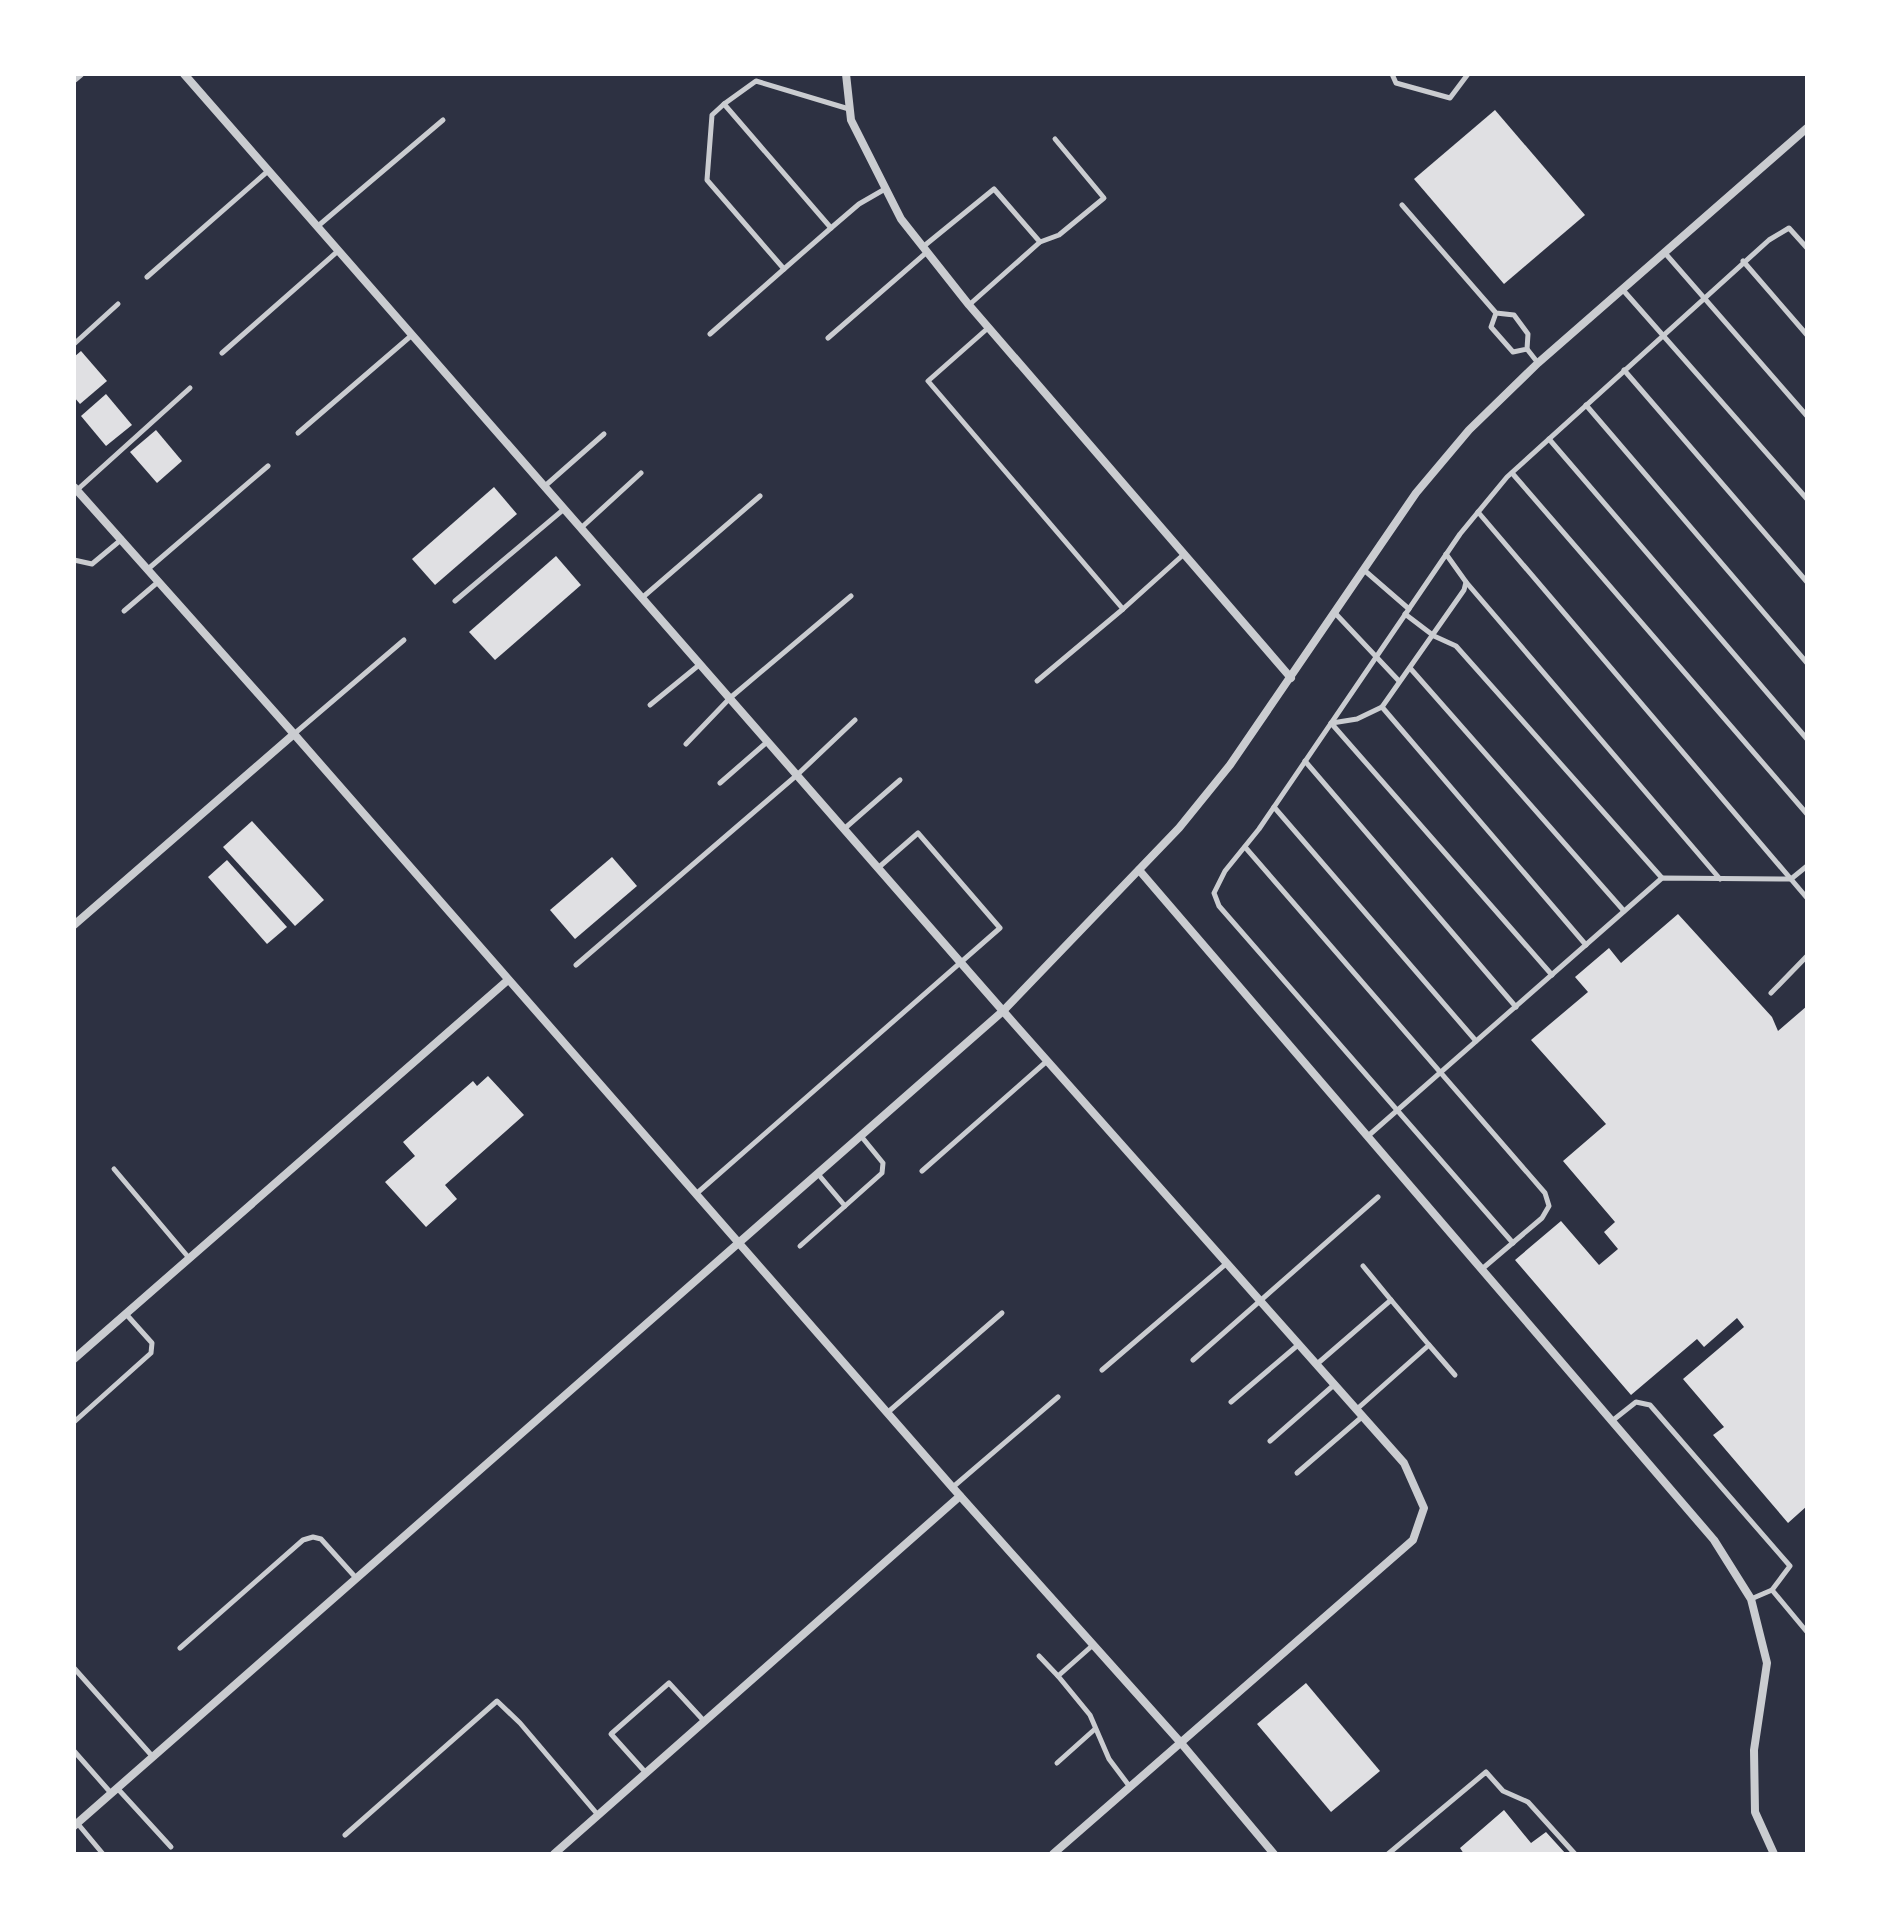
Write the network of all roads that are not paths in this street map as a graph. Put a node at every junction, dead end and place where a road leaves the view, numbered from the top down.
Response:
1 (80, 74) edge
2 (184, 74) edge
3 (846, 74) edge
4 (1392, 74) edge
5 (1468, 74) edge
6 (74, 79) edge
7 (724, 104) junction
8 (850, 110) junction
9 (443, 120) dead end
10 (1807, 128) edge
11 (1055, 139) dead end
12 (268, 171) junction
13 (885, 189) junction
14 (1402, 205) dead end
15 (317, 226) junction
16 (831, 228) junction
17 (1040, 242) junction
18 (1807, 248) edge
19 (926, 249) junction
20 (338, 251) junction
21 (1665, 253) junction
22 (1743, 261) junction
23 (784, 269) junction
24 (147, 277) dead end
25 (1623, 290) junction
26 (1704, 297) junction
27 (118, 304) dead end
28 (969, 305) junction
29 (1496, 313) junction
30 (989, 328) junction
31 (710, 334) dead end
32 (1663, 334) junction
33 (412, 335) junction
34 (1807, 335) edge
35 (828, 338) dead end
36 (74, 344) edge
37 (1527, 349) junction
38 (222, 353) dead end
39 (1538, 363) junction
40 (1624, 370) junction
41 (190, 388) dead end
42 (1586, 405) junction
43 (1807, 416) edge
44 (298, 433) dead end
45 (604, 434) dead end
46 (1549, 439) junction
47 (268, 466) dead end
48 (641, 473) dead end
49 (1512, 473) junction
50 (545, 486) junction
51 (75, 490) edge
52 (760, 496) dead end
53 (1807, 499) edge
54 (564, 509) junction
55 (1478, 512) junction
56 (581, 528) junction
57 (122, 539) junction
58 (1446, 554) junction
59 (1183, 555) junction
60 (74, 560) edge
61 (148, 569) junction
62 (1363, 569) junction
63 (159, 582) junction
64 (1466, 582) junction
65 (1807, 582) edge
66 (851, 596) dead end
67 (642, 598) junction
68 (455, 601) dead end
69 (1123, 609) junction
70 (124, 611) dead end
71 (1407, 611) junction
72 (1334, 612) junction
73 (1434, 636) junction
74 (404, 640) dead end
75 (1375, 657) junction
76 (1807, 663) edge
77 (700, 665) junction
78 (1410, 668) junction
79 (1291, 678) junction
80 (1037, 681) dead end
81 (1399, 681) junction
82 (730, 698) junction
83 (650, 705) dead end
84 (1382, 707) junction
85 (855, 720) dead end
86 (1331, 723) junction
87 (294, 734) junction
88 (1807, 739) edge
89 (768, 741) junction
90 (686, 744) dead end
91 (1305, 761) junction
92 (797, 775) junction
93 (900, 780) dead end
94 (720, 783) dead end
95 (1274, 807) junction
96 (1807, 814) edge
97 (844, 829) junction
98 (1245, 847) junction
99 (1807, 866) edge
100 (878, 868) junction
101 (1139, 870) junction
102 (1662, 878) junction
103 (1720, 879) junction
104 (1791, 879) junction
105 (1807, 898) edge
106 (1624, 911) junction
107 (74, 925) edge
108 (1586, 945) junction
109 (1807, 956) edge
110 (961, 963) junction
111 (576, 965) dead end
112 (1552, 975) junction
113 (508, 980) junction
114 (1771, 993) dead end
115 (1516, 1007) junction
116 (1003, 1011) junction
117 (1476, 1041) junction
118 (1048, 1061) junction
119 (1439, 1073) junction
120 (1397, 1110) junction
121 (861, 1136) junction
122 (1368, 1136) junction
123 (114, 1169) dead end
124 (922, 1171) dead end
125 (818, 1174) junction
126 (695, 1195) junction
127 (1378, 1197) dead end
128 (845, 1206) junction
129 (738, 1243) junction
130 (1513, 1243) junction
131 (800, 1246) dead end
132 (189, 1259) junction
133 (1227, 1263) junction
134 (1363, 1266) dead end
135 (1482, 1269) junction
136 (1391, 1300) junction
137 (1261, 1301) junction
138 (1002, 1313) dead end
139 (126, 1314) junction
140 (1299, 1344) junction
141 (1429, 1345) junction
142 (74, 1359) edge
143 (1193, 1360) dead end
144 (1317, 1364) junction
145 (1102, 1370) dead end
146 (1455, 1375) dead end
147 (1335, 1384) junction
148 (1058, 1397) dead end
149 (1231, 1402) dead end
150 (1360, 1412) junction
151 (887, 1413) junction
152 (1612, 1421) junction
153 (74, 1422) edge
154 (1270, 1441) dead end
155 (1297, 1473) dead end
156 (953, 1488) junction
157 (960, 1496) junction
158 (358, 1579) junction
159 (1772, 1590) junction
160 (1751, 1599) junction
161 (1807, 1632) edge
162 (1093, 1645) junction
163 (180, 1648) dead end
164 (1039, 1656) dead end
165 (74, 1668) edge
166 (1058, 1676) junction
167 (704, 1721) junction
168 (1095, 1729) junction
169 (1181, 1743) junction
170 (74, 1751) edge
171 (153, 1758) junction
172 (1057, 1763) dead end
173 (646, 1773) junction
174 (1130, 1787) junction
175 (115, 1791) junction
176 (598, 1815) junction
177 (76, 1825) edge
178 (345, 1835) dead end
179 (171, 1847) dead end
180 (103, 1854) edge
181 (554, 1854) edge
182 (1053, 1854) edge
183 (1274, 1854) edge
184 (1388, 1854) edge
185 (1575, 1854) edge
186 (1774, 1854) edge

1 - 6 street
2 - 12 street
3 - 8 street
4 - 5 lane
7 - 8 lane
7 - 16 lane
7 - 23 lane
8 - 13 street
9 - 15 lane
10 - 21 street
11 - 17 lane
12 - 15 street
12 - 24 lane
13 - 16 lane
13 - 19 street
14 - 29 lane
15 - 20 street
16 - 23 lane
17 - 19 lane
17 - 28 lane
18 - 22 lane
19 - 28 street
19 - 35 lane
20 - 33 street
20 - 38 lane
21 - 25 street
21 - 26 lane
22 - 26 lane
22 - 34 lane
23 - 31 lane
25 - 32 lane
25 - 39 street
26 - 32 lane
26 - 43 lane
27 - 36 lane
28 - 30 street
29 - 37 lane
29 - 37 lane
30 - 59 street
30 - 69 lane
32 - 40 lane
32 - 53 lane
33 - 44 lane
33 - 50 street
37 - 39 lane
39 - 62 street
40 - 42 lane
40 - 65 lane
41 - 51 lane
42 - 46 lane
42 - 76 lane
45 - 50 lane
46 - 49 lane
46 - 88 lane
47 - 61 lane
48 - 56 lane
49 - 55 lane
49 - 96 lane
50 - 54 street
51 - 57 street
52 - 67 lane
54 - 56 street
54 - 68 lane
55 - 58 lane
55 - 104 lane
56 - 67 street
57 - 60 lane
57 - 61 street
58 - 64 lane
58 - 71 lane
59 - 69 lane
59 - 79 street
61 - 63 street
62 - 71 lane
62 - 72 street
63 - 70 lane
63 - 87 street
64 - 73 lane
64 - 103 lane
66 - 82 lane
67 - 77 street
69 - 80 lane
71 - 73 lane
71 - 75 lane
72 - 75 lane
72 - 79 street
73 - 78 lane
73 - 102 lane
74 - 87 lane
75 - 81 lane
75 - 86 lane
77 - 82 street
77 - 83 lane
78 - 81 lane
78 - 106 lane
79 - 101 street
81 - 84 lane
82 - 89 street
82 - 90 lane
84 - 86 lane
84 - 108 lane
85 - 92 lane
86 - 91 lane
86 - 112 lane
87 - 107 street
87 - 113 street
89 - 92 street
89 - 94 lane
91 - 95 lane
91 - 115 lane
92 - 97 street
92 - 111 lane
93 - 97 lane
95 - 98 lane
95 - 117 lane
97 - 100 street
98 - 119 lane
98 - 120 lane
99 - 104 lane
100 - 110 street
100 - 110 lane
101 - 116 street
101 - 122 street
102 - 103 lane
102 - 106 lane
103 - 104 lane
104 - 105 lane
106 - 108 lane
108 - 112 lane
109 - 114 lane
110 - 116 street
110 - 126 lane
112 - 115 lane
113 - 126 street
113 - 132 street
115 - 117 lane
116 - 118 street
116 - 121 street
117 - 119 lane
118 - 124 lane
118 - 133 street
119 - 120 lane
119 - 130 lane
120 - 122 lane
120 - 130 lane
121 - 125 street
121 - 128 lane
122 - 135 street
123 - 132 lane
125 - 128 lane
125 - 129 street
126 - 129 street
127 - 137 lane
128 - 131 lane
129 - 151 street
129 - 158 street
130 - 135 lane
132 - 139 street
133 - 137 street
133 - 145 lane
134 - 136 lane
135 - 152 street
136 - 141 lane
136 - 144 lane
137 - 140 street
137 - 143 lane
138 - 151 lane
139 - 142 street
139 - 153 lane
140 - 144 street
140 - 149 lane
141 - 146 lane
141 - 150 lane
144 - 147 street
147 - 150 street
147 - 154 lane
148 - 156 lane
150 - 155 lane
150 - 169 street
151 - 156 street
152 - 159 lane
152 - 160 street
156 - 157 street
157 - 162 street
157 - 167 street
158 - 163 lane
158 - 171 street
159 - 160 lane
159 - 161 lane
160 - 186 street
162 - 166 lane
162 - 169 street
164 - 166 lane
165 - 171 lane
166 - 168 lane
167 - 173 street
167 - 173 lane
168 - 172 lane
168 - 174 lane
169 - 174 street
169 - 183 street
170 - 175 lane
171 - 175 street
173 - 176 street
174 - 182 street
175 - 177 street
175 - 179 lane
176 - 178 lane
176 - 181 street
177 - 180 lane
184 - 185 lane

